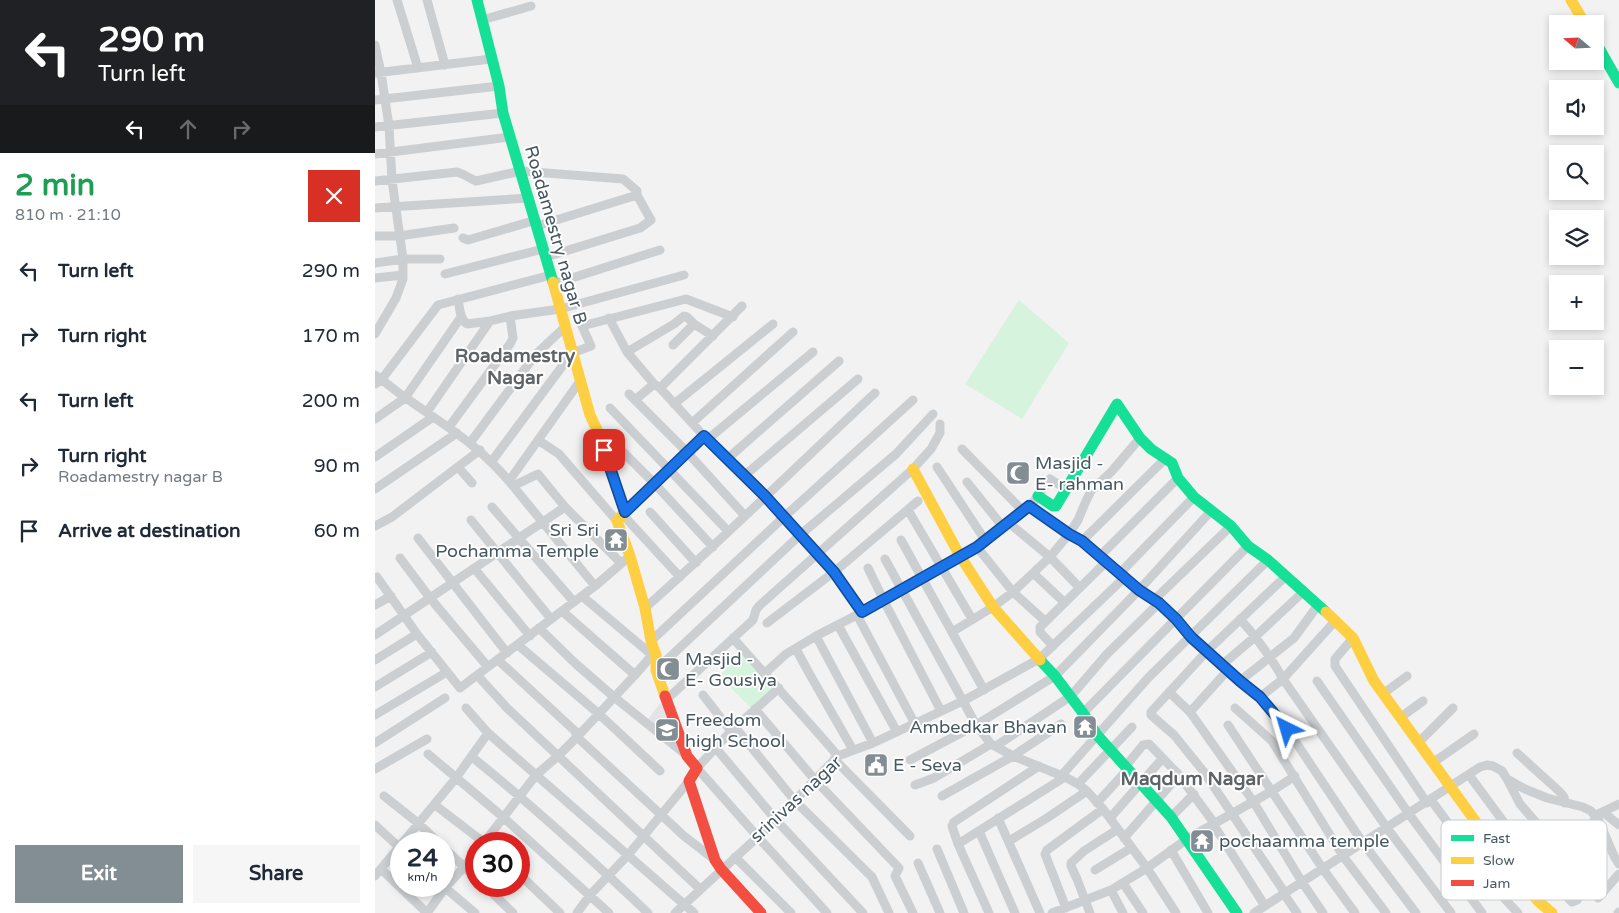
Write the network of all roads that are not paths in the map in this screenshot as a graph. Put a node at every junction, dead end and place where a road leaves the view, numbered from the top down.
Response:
1 (397, 0) edge
2 (427, 0) edge
3 (477, 0) edge
4 (1571, 0) edge
5 (531, 6) dead end
6 (1580, 15) edge
7 (481, 20) junction
8 (375, 45) edge
9 (1604, 57) edge
10 (491, 59) junction
11 (445, 65) junction
12 (418, 68) junction
13 (378, 73) edge
14 (1619, 83) edge
15 (499, 86) junction
16 (385, 99) junction
17 (375, 100) edge
18 (503, 113) junction
19 (389, 126) junction
20 (375, 127) edge
21 (509, 138) junction
22 (390, 152) junction
23 (375, 154) edge
24 (521, 171) junction
25 (391, 180) junction
26 (375, 181) edge
27 (637, 195) junction
28 (529, 198) junction
29 (396, 207) junction
30 (375, 208) edge
31 (536, 223) junction
32 (454, 228) dead end
33 (375, 236) edge
34 (399, 236) junction
35 (463, 238) dead end
36 (660, 250) dead end
37 (545, 253) junction
38 (403, 259) junction
39 (440, 259) dead end
40 (375, 263) edge
41 (445, 274) dead end
42 (684, 274) dead end
43 (403, 275) junction
44 (375, 278) edge
45 (552, 279) junction
46 (458, 299) junction
47 (742, 306) dead end
48 (560, 309) junction
49 (510, 316) junction
50 (461, 317) junction
51 (733, 317) junction
52 (609, 318) junction
53 (490, 322) junction
54 (694, 324) junction
55 (773, 324) dead end
56 (565, 327) junction
57 (793, 332) dead end
58 (375, 334) edge
59 (713, 336) junction
60 (673, 344) dead end
61 (627, 352) junction
62 (813, 352) dead end
63 (572, 353) junction
64 (839, 361) dead end
65 (858, 379) dead end
66 (377, 380) edge
67 (580, 381) junction
68 (657, 386) junction
69 (875, 393) dead end
70 (405, 398) junction
71 (913, 400) dead end
72 (675, 404) junction
73 (611, 408) dead end
74 (430, 414) junction
75 (933, 414) dead end
76 (375, 419) edge
77 (692, 423) junction
78 (940, 424) dead end
79 (449, 427) junction
80 (457, 433) junction
81 (706, 438) junction
82 (1140, 438) junction
83 (538, 440) junction
84 (470, 444) junction
85 (620, 449) dead end
86 (962, 449) dead end
87 (480, 450) junction
88 (687, 452) junction
89 (375, 457) edge
90 (1167, 458) junction
91 (727, 459) junction
92 (492, 461) junction
93 (458, 466) junction
94 (937, 467) dead end
95 (670, 469) junction
96 (913, 469) junction
97 (744, 476) junction
98 (1179, 478) junction
99 (967, 482) dead end
100 (472, 483) dead end
101 (654, 483) junction
102 (511, 484) junction
103 (375, 489) edge
104 (1066, 489) junction
105 (765, 496) junction
106 (1038, 496) junction
107 (1194, 497) junction
108 (918, 501) dead end
109 (492, 507) dead end
110 (565, 508) junction
111 (1026, 509) junction
112 (908, 510) junction
113 (1212, 510) junction
114 (651, 512) dead end
115 (622, 516) junction
116 (745, 516) junction
117 (784, 517) junction
118 (471, 520) dead end
119 (542, 523) junction
120 (1006, 525) junction
121 (375, 526) edge
122 (1231, 526) junction
123 (728, 532) junction
124 (1069, 534) junction
125 (800, 535) junction
126 (418, 538) dead end
127 (519, 539) junction
128 (901, 540) dead end
129 (985, 540) junction
130 (1082, 541) junction
131 (1249, 546) junction
132 (713, 547) junction
133 (977, 547) junction
134 (498, 553) junction
135 (817, 554) junction
136 (960, 556) junction
137 (1050, 557) junction
138 (400, 558) dead end
139 (885, 559) dead end
140 (1103, 559) junction
141 (626, 560) junction
142 (1268, 560) junction
143 (696, 562) junction
144 (942, 567) junction
145 (474, 568) junction
146 (868, 568) dead end
147 (834, 572) junction
148 (1033, 573) junction
149 (1121, 576) junction
150 (1286, 576) junction
151 (680, 577) junction
152 (375, 578) edge
153 (923, 578) junction
154 (453, 583) junction
155 (595, 586) junction
156 (1079, 587) junction
157 (903, 590) junction
158 (1139, 590) junction
159 (1013, 592) junction
160 (1303, 592) junction
161 (391, 596) junction
162 (582, 596) junction
163 (429, 598) junction
164 (883, 601) junction
165 (574, 602) junction
166 (1064, 602) junction
167 (1156, 602) junction
168 (375, 605) edge
169 (1318, 605) junction
170 (993, 607) junction
171 (645, 608) junction
172 (562, 611) junction
173 (860, 614) junction
174 (405, 615) junction
175 (551, 619) junction
176 (972, 619) junction
177 (1176, 619) junction
178 (1240, 619) junction
179 (1336, 620) junction
180 (1045, 621) junction
181 (767, 623) dead end
182 (838, 625) junction
183 (539, 628) junction
184 (952, 632) junction
185 (417, 634) junction
186 (375, 635) edge
187 (529, 636) junction
188 (816, 636) junction
189 (1256, 636) junction
190 (1191, 637) junction
191 (733, 638) junction
192 (1353, 638) junction
193 (651, 641) junction
194 (518, 645) junction
195 (1053, 646) junction
196 (796, 648) junction
197 (1207, 651) junction
198 (432, 652) junction
199 (507, 653) junction
200 (654, 655) junction
201 (1271, 657) junction
202 (1039, 659) junction
203 (375, 660) edge
204 (498, 660) junction
205 (488, 667) junction
206 (1225, 667) junction
207 (656, 670) junction
208 (447, 672) junction
209 (764, 674) junction
210 (477, 675) junction
211 (635, 675) junction
212 (1055, 676) junction
213 (1407, 676) dead end
214 (1283, 679) junction
215 (1240, 681) junction
216 (1317, 681) dead end
217 (375, 687) edge
218 (779, 688) junction
219 (984, 690) junction
220 (1169, 692) junction
221 (1384, 693) junction
222 (703, 696) dead end
223 (1071, 696) junction
224 (614, 697) junction
225 (1260, 697) junction
226 (445, 698) dead end
227 (667, 698) junction
228 (963, 701) junction
229 (1423, 701) dead end
230 (466, 708) dead end
231 (1235, 708) dead end
232 (1453, 708) dead end
233 (755, 709) junction
234 (941, 711) junction
235 (1190, 712) junction
236 (1083, 713) junction
237 (599, 714) junction
238 (375, 715) edge
239 (1401, 717) junction
240 (915, 724) junction
241 (976, 724) junction
242 (1061, 724) dead end
243 (1228, 725) dead end
244 (1132, 727) dead end
245 (733, 729) junction
246 (897, 732) junction
247 (488, 733) junction
248 (1474, 734) dead end
249 (1097, 735) junction
250 (577, 737) junction
251 (427, 738) dead end
252 (1419, 742) junction
253 (375, 743) edge
254 (873, 743) junction
255 (994, 745) junction
256 (715, 747) junction
257 (853, 750) junction
258 (1111, 750) junction
259 (1517, 753) dead end
260 (428, 754) dead end
261 (558, 756) junction
262 (687, 756) junction
263 (1013, 756) junction
264 (472, 757) junction
265 (836, 758) junction
266 (1162, 758) junction
267 (910, 760) dead end
268 (1434, 762) junction
269 (1039, 766) junction
270 (697, 768) junction
271 (1126, 768) junction
272 (375, 769) edge
273 (660, 771) dead end
274 (536, 775) junction
275 (1179, 775) junction
276 (1063, 776) junction
277 (1295, 776) junction
278 (1469, 776) junction
279 (457, 778) junction
280 (1507, 779) junction
281 (815, 780) junction
282 (689, 781) junction
283 (1078, 784) junction
284 (1139, 784) junction
285 (915, 785) dead end
286 (1451, 787) junction
287 (1087, 791) junction
288 (1272, 791) junction
289 (1194, 794) junction
290 (519, 795) junction
291 (384, 796) dead end
292 (942, 796) dead end
293 (795, 801) junction
294 (1155, 801) junction
295 (1253, 801) junction
296 (1429, 801) junction
297 (1565, 803) junction
298 (435, 804) junction
299 (1619, 804) edge
300 (1100, 806) junction
301 (1231, 814) junction
302 (1409, 814) junction
303 (1599, 814) junction
304 (662, 815) junction
305 (503, 817) junction
306 (998, 818) junction
307 (1110, 818) junction
308 (1171, 818) junction
309 (776, 820) junction
310 (1444, 820) edge
311 (1475, 820) edge
312 (1502, 820) edge
313 (1534, 820) edge
314 (1596, 820) edge
315 (1599, 820) edge
316 (418, 823) junction
317 (1214, 823) junction
318 (375, 825) edge
319 (1619, 825) edge
320 (1387, 828) junction
321 (1118, 829) junction
322 (412, 832) edge
323 (427, 832) edge
324 (470, 832) edge
325 (492, 832) edge
326 (979, 832) junction
327 (757, 836) junction
328 (910, 836) dead end
329 (642, 837) junction
330 (1124, 838) junction
331 (390, 839) edge
332 (1187, 839) junction
333 (1607, 840) edge
334 (1009, 842) junction
335 (1363, 843) junction
336 (958, 844) junction
337 (1131, 848) junction
338 (937, 849) dead end
339 (1171, 850) junction
340 (628, 856) junction
341 (1343, 856) junction
342 (735, 857) junction
343 (1441, 857) edge
344 (455, 858) edge
345 (390, 859) edge
346 (918, 863) dead end
347 (1619, 864) edge
348 (718, 865) junction
349 (464, 867) joint
350 (1147, 868) junction
351 (381, 869) junction
352 (1323, 869) junction
353 (1095, 870) dead end
354 (1619, 874) edge
355 (375, 876) edge
356 (455, 876) edge
357 (610, 876) junction
358 (1302, 882) junction
359 (1123, 883) junction
360 (530, 884) edge
361 (1607, 888) edge
362 (700, 890) junction
363 (1111, 890) junction
364 (1285, 894) junction
365 (590, 895) junction
366 (455, 896) edge
367 (437, 897) edge
368 (496, 897) edge
369 (1084, 900) junction
370 (1441, 900) edge
371 (1441, 900) edge
372 (1472, 900) edge
373 (1506, 900) edge
374 (1537, 900) edge
375 (685, 904) junction
376 (1261, 910) edge
377 (1059, 911) edge
378 (1173, 912) edge
379 (427, 913) edge
380 (475, 913) edge
381 (513, 913) edge
382 (560, 913) edge
383 (577, 913) edge
384 (609, 913) edge
385 (648, 913) edge
386 (675, 913) edge
387 (694, 913) edge
388 (761, 913) edge
389 (791, 913) edge
390 (827, 913) edge
391 (863, 913) edge
392 (889, 913) edge
393 (913, 913) edge
394 (940, 913) edge
395 (964, 913) edge
396 (989, 913) edge
397 (1015, 913) edge
398 (1040, 913) edge
399 (1090, 913) edge
400 (1123, 913) edge
401 (1143, 913) edge
402 (1208, 913) edge
403 (1237, 913) edge
404 (1297, 913) edge
405 (1323, 913) edge
406 (1355, 913) edge
407 (1386, 913) edge
408 (1416, 913) edge
409 (1451, 913) edge
410 (1482, 913) edge
411 (1518, 913) edge
412 (1552, 913) edge

1 - 12 street
2 - 11 street
3 - 7 street, Roadamestry nagar B
4 - 6 street
5 - 7 street
7 - 10 street, Roadamestry nagar B
8 - 13 street
9 - 14 street
10 - 11 street
10 - 15 street, Roadamestry nagar B
11 - 12 street
12 - 13 street
13 - 16 street
15 - 16 street
15 - 18 street, Roadamestry nagar B
16 - 17 street
16 - 19 street
18 - 19 street
18 - 21 street, Roadamestry nagar B
19 - 20 street
19 - 22 street
21 - 22 street
21 - 24 street, Roadamestry nagar B
22 - 23 street
22 - 25 street
24 - 25 street
24 - 27 street
24 - 28 street, Roadamestry nagar B
25 - 26 street
25 - 29 street
27 - 31 street
27 - 37 street
28 - 29 street
28 - 31 street, Roadamestry nagar B
29 - 30 street
29 - 34 street
31 - 35 street
31 - 37 street, Roadamestry nagar B
32 - 34 street
33 - 34 street
34 - 38 street
36 - 45 street
37 - 41 street
37 - 45 street, Roadamestry nagar B
38 - 39 street
38 - 40 street
38 - 43 street
42 - 48 street
43 - 44 street
43 - 58 street
45 - 46 street
45 - 48 street, Roadamestry nagar B
46 - 50 street
46 - 66 street
47 - 51 street
48 - 49 street
48 - 56 street, Roadamestry nagar B
49 - 53 street
49 - 79 street
50 - 53 street
50 - 70 street
51 - 52 street
51 - 59 street
52 - 61 street
52 - 63 street
53 - 74 street
54 - 59 street
54 - 60 street
54 - 61 street
55 - 72 street
56 - 63 street, Roadamestry nagar B
56 - 84 street
57 - 77 street
59 - 68 street
61 - 68 street
62 - 81 street
63 - 67 street, Roadamestry nagar B
63 - 92 street
64 - 91 street
65 - 97 street
66 - 70 street
67 - 83 street
67 - 115 street, Roadamestry nagar B
68 - 72 street
68 - 88 street
69 - 105 street
70 - 74 street
70 - 76 street
71 - 117 street
72 - 77 street
73 - 95 street
74 - 79 street
74 - 89 street
75 - 125 street
77 - 81 street
78 - 96 street
79 - 80 street
80 - 84 street
80 - 103 street
81 - 88 street
81 - 91 street
82 - 90 street
82 - 104 street
82 - 124 street
83 - 102 street
83 - 115 street
84 - 87 street
85 - 101 street
86 - 111 street
87 - 92 street
87 - 93 street
88 - 95 street
88 - 116 street
90 - 98 street
90 - 130 street
91 - 97 street
92 - 102 street
93 - 100 street
93 - 121 street
94 - 129 street
95 - 101 street
95 - 123 street
96 - 135 street
96 - 136 street
97 - 105 street
98 - 107 street
98 - 140 street
99 - 120 street
101 - 115 street
101 - 132 street
102 - 110 street
102 - 119 street
104 - 106 street
104 - 106 street
105 - 116 street
105 - 117 street
106 - 111 street
107 - 113 street
107 - 149 street, srinivas nagar
108 - 112 street
109 - 127 street
110 - 119 street
110 - 141 street
111 - 120 street
111 - 124 street
112 - 144 street
112 - 147 street
113 - 122 street
113 - 158 street
114 - 143 street
115 - 141 street, Roadamestry nagar B
115 - 151 street
116 - 123 street
117 - 125 street
117 - 193 street
118 - 134 street
119 - 127 street
119 - 155 street
120 - 129 street
120 - 137 street
122 - 131 street
122 - 167 street
123 - 132 street
124 - 130 street
124 - 137 street
125 - 135 street
125 - 207 street
126 - 154 street
127 - 134 street
127 - 165 street
128 - 153 street
129 - 133 street
130 - 140 street
131 - 142 street
131 - 177 street
132 - 143 street
133 - 136 street
133 - 159 street
134 - 145 street
134 - 175 street
135 - 147 street
135 - 191 street
136 - 144 street
136 - 170 street
137 - 148 street
137 - 156 street
138 - 163 street
139 - 157 street
140 - 149 street
140 - 156 street
141 - 155 street
141 - 171 street, Roadamestry nagar B
142 - 150 street
142 - 190 street
143 - 151 street
144 - 153 street
144 - 176 street
145 - 154 street
145 - 187 street
146 - 164 street
147 - 173 street
147 - 181 street
148 - 159 street
148 - 166 street
149 - 158 street
149 - 195 street, srinivas nagar
150 - 160 street
150 - 178 street
151 - 171 street
152 - 161 street
153 - 157 street
153 - 184 street
154 - 163 street
154 - 199 street
155 - 162 street
156 - 166 street
157 - 164 street
157 - 228 street
158 - 167 street
158 - 212 street
159 - 170 street
159 - 180 street
160 - 169 street
160 - 189 street
161 - 168 street
161 - 174 street
162 - 165 street
162 - 200 street
163 - 174 street
163 - 205 street
164 - 173 street
164 - 234 street
165 - 172 street
166 - 180 street
167 - 177 street
167 - 223 street
169 - 179 street
169 - 201 street
170 - 176 street
170 - 202 street
171 - 193 street, Roadamestry nagar B
172 - 175 street
172 - 211 street
173 - 182 street
173 - 240 street
174 - 185 street
174 - 186 street
175 - 183 street
176 - 184 street
177 - 190 street
177 - 236 street
178 - 189 street
178 - 197 street
179 - 192 street
179 - 214 street
180 - 195 street
182 - 188 street
182 - 246 street
183 - 187 street
183 - 224 street
184 - 219 street
185 - 198 street
185 - 203 street
187 - 194 street
188 - 196 street
188 - 254 street
189 - 201 street
189 - 206 street
190 - 197 street
190 - 249 street
191 - 209 street
191 - 227 street
192 - 221 street
192 - 296 street
193 - 200 street, Roadamestry nagar B
194 - 199 street
194 - 237 street
195 - 202 street, srinivas nagar
196 - 209 street
196 - 257 street
197 - 206 street
197 - 220 street
198 - 208 street
198 - 217 street
199 - 204 street
200 - 207 street, Roadamestry nagar B
200 - 211 street
201 - 214 street
201 - 215 street
202 - 212 street
202 - 219 street, srinivas nagar
204 - 205 street
204 - 250 street
205 - 210 street
206 - 215 street
206 - 235 street
207 - 227 street, Roadamestry nagar B
208 - 210 street
208 - 238 street
209 - 218 street
210 - 261 street
211 - 224 street
212 - 223 street
212 - 241 street
213 - 221 street
214 - 225 street
214 - 320 street
215 - 225 street
216 - 302 street
218 - 233 street
218 - 265 street
219 - 228 street, srinivas nagar
220 - 235 street
220 - 301 street
221 - 239 street
222 - 245 street
223 - 236 street
223 - 255 street
224 - 237 street
224 - 262 street
225 - 335 street
226 - 253 street
227 - 262 street, Roadamestry nagar B
228 - 234 street, srinivas nagar
228 - 241 street
229 - 239 street
230 - 247 street
231 - 277 street
232 - 252 street
233 - 245 street
233 - 281 street
234 - 240 street, srinivas nagar
235 - 295 street
236 - 249 street
237 - 250 street
237 - 273 street
239 - 252 street
240 - 246 street, srinivas nagar
241 - 255 street
241 - 267 street
242 - 263 street
243 - 288 street
244 - 258 street
245 - 256 street
245 - 293 street
246 - 254 street, srinivas nagar
247 - 264 street
247 - 274 street
248 - 268 street
249 - 258 street
249 - 276 street
250 - 261 street
250 - 304 street
251 - 272 street
252 - 268 street
254 - 257 street, srinivas nagar
255 - 263 street
255 - 285 street
256 - 270 street
256 - 309 street
257 - 265 street, srinivas nagar
258 - 271 street
258 - 283 street
259 - 297 street
260 - 279 street
261 - 274 street
261 - 329 street
262 - 270 street, Roadamestry nagar B
263 - 269 street
263 - 292 street
264 - 279 street
264 - 290 street
265 - 281 street, srinivas nagar
265 - 328 street
266 - 271 street
266 - 275 street
266 - 284 street
268 - 286 street
269 - 276 street
269 - 336 street
270 - 282 street
270 - 327 street
271 - 284 street
271 - 300 street
274 - 290 street
274 - 340 street
275 - 289 street
275 - 294 street
276 - 283 street
276 - 306 street
277 - 288 street
277 - 341 street
278 - 280 street
278 - 286 street
278 - 312 street
279 - 298 street
279 - 305 street
280 - 297 street
280 - 313 street
281 - 293 street, srinivas nagar
281 - 393 street
282 - 304 street
282 - 348 street
283 - 287 street
284 - 294 street
284 - 307 street
286 - 296 street
286 - 311 street
287 - 300 street
287 - 334 street
288 - 295 street
288 - 352 street
289 - 308 street
289 - 317 street
290 - 305 street
290 - 357 street
291 - 316 street
293 - 309 street, srinivas nagar
293 - 392 street
294 - 308 street
294 - 330 street
295 - 301 street
295 - 358 street
296 - 302 street
296 - 310 street
297 - 303 street
298 - 316 street
298 - 324 street
299 - 303 street
300 - 307 street
300 - 377 street
301 - 317 street
301 - 364 street
302 - 320 street
302 - 343 street
303 - 314 street
303 - 315 street
303 - 319 street
304 - 329 street
304 - 348 street
305 - 325 street
305 - 365 street
306 - 326 street
306 - 334 street
307 - 321 street
308 - 332 street
309 - 327 street, srinivas nagar
309 - 391 street
316 - 322 street
316 - 323 street
317 - 332 street
317 - 376 street
318 - 331 street
320 - 335 street
320 - 370 street
321 - 330 street
321 - 369 street
326 - 336 street
326 - 397 street
327 - 342 street, srinivas nagar
327 - 390 street
329 - 340 street
329 - 362 street
330 - 337 street
332 - 339 street
332 - 403 street
333 - 347 street
334 - 398 street
335 - 341 street
335 - 408 street
336 - 396 street
337 - 350 street
337 - 353 street
338 - 395 street
339 - 350 street
339 - 402 street
340 - 357 street
340 - 375 street
341 - 352 street
341 - 407 street
342 - 348 street, srinivas nagar
342 - 389 street
344 - 349 street
345 - 351 street
346 - 394 street
348 - 362 street, srinivas nagar
348 - 388 street
349 - 356 street
350 - 359 street
350 - 378 street
351 - 355 street
351 - 379 street
352 - 358 street
352 - 406 street
354 - 361 street
357 - 365 street
357 - 385 street
358 - 364 street
358 - 405 street
359 - 363 street
359 - 401 street
360 - 382 street
362 - 375 street, srinivas nagar
363 - 369 street
363 - 400 street
364 - 376 street
364 - 404 street
365 - 383 street
365 - 384 street
366 - 380 street
367 - 379 street
368 - 381 street
369 - 377 street
369 - 399 street
371 - 409 street
372 - 410 street
373 - 411 street
374 - 412 street
375 - 386 street, srinivas nagar
375 - 387 street

